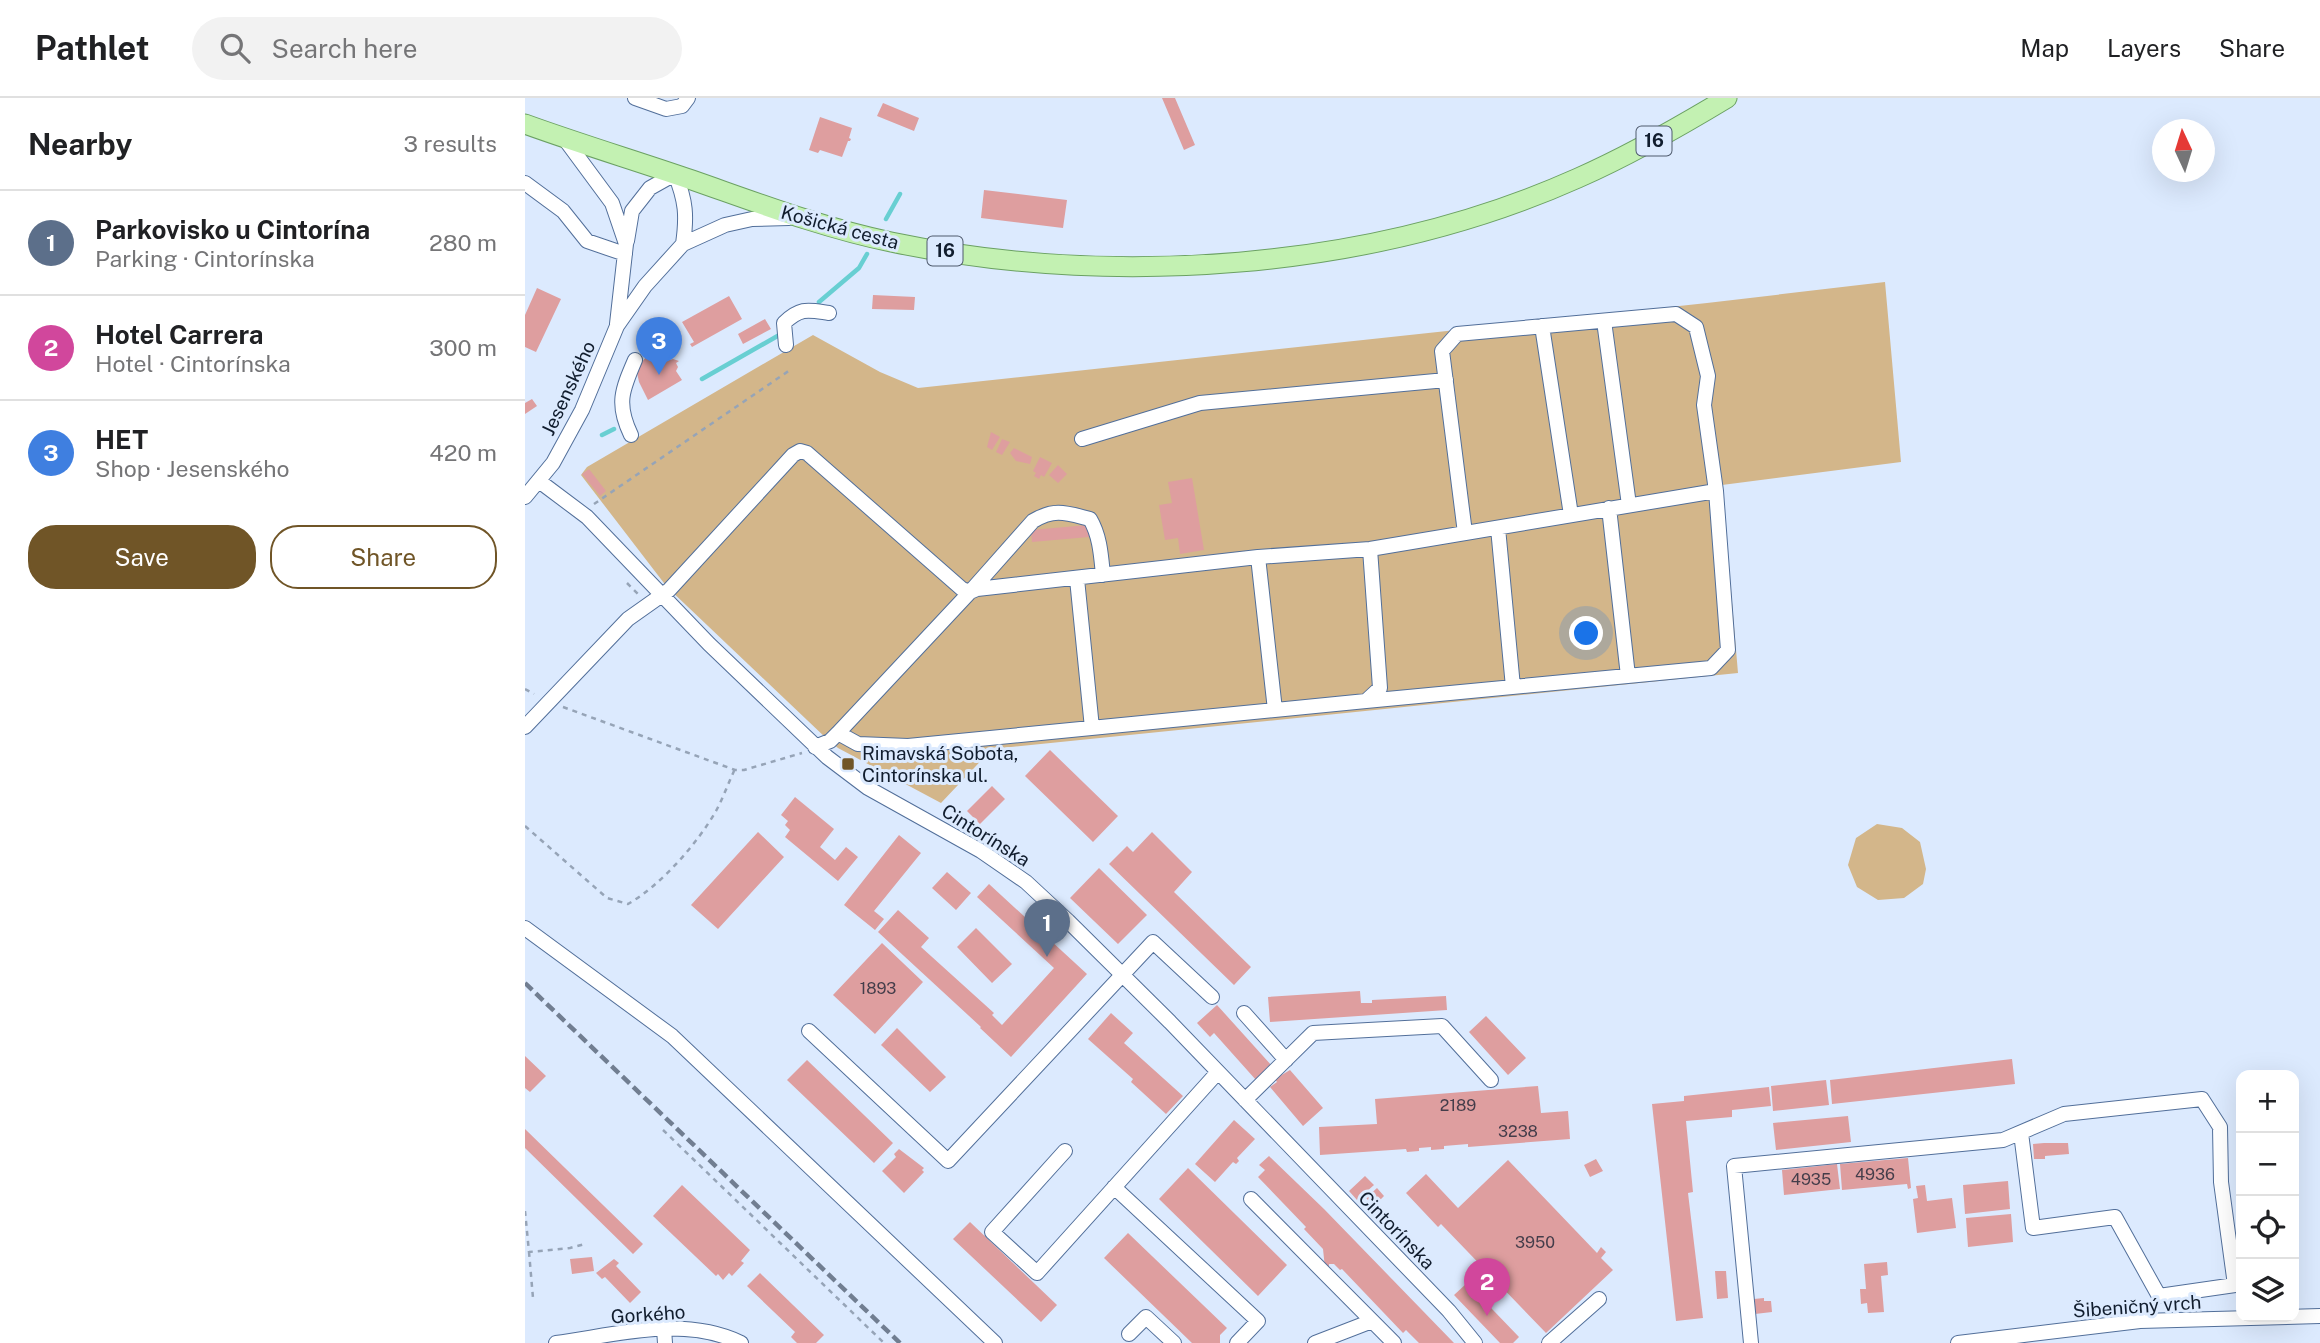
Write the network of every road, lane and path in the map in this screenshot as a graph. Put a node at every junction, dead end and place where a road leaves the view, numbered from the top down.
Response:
1 (635, 98) edge
2 (688, 98) edge
3 (1727, 98) edge
4 (525, 124) edge
5 (563, 138) junction
6 (675, 174) junction
7 (525, 183) edge
8 (801, 218) junction
9 (683, 244) junction
10 (625, 249) junction
11 (829, 313) dead end
12 (1604, 321) junction
13 (1542, 326) junction
14 (617, 327) junction
15 (786, 345) dead end
16 (635, 360) dead end
17 (790, 370) dead end
18 (1446, 380) junction
19 (631, 435) dead end
20 (1082, 439) dead end
21 (539, 481) junction
22 (1716, 491) junction
23 (525, 497) edge
24 (1629, 505) junction
25 (1609, 508) junction
26 (581, 513) junction
27 (1571, 515) junction
28 (1498, 528) junction
29 (1465, 533) junction
30 (1370, 549) junction
31 (1258, 557) junction
32 (1103, 575) junction
33 (1077, 579) junction
34 (970, 592) junction
35 (662, 595) junction
36 (1628, 676) junction
37 (1513, 687) junction
38 (525, 689) edge
39 (1366, 701) junction
40 (549, 702) junction
41 (1275, 710) junction
42 (525, 727) edge
43 (1092, 728) junction
44 (838, 733) junction
45 (810, 749) junction
46 (735, 770) junction
47 (525, 826) edge
48 (525, 928) edge
49 (1122, 975) junction
50 (1212, 997) dead end
51 (1244, 1013) dead end
52 (809, 1031) dead end
53 (1286, 1060) junction
54 (1218, 1072) junction
55 (1491, 1080) dead end
56 (1245, 1100) junction
57 (663, 1130) dead end
58 (2021, 1133) junction
59 (1065, 1151) dead end
60 (1114, 1187) junction
61 (1251, 1199) dead end
62 (525, 1211) edge
63 (585, 1244) dead end
64 (529, 1252) junction
65 (533, 1298) dead end
66 (1599, 1299) dead end
67 (2320, 1317) edge
68 (1372, 1321) junction
69 (1129, 1334) dead end
70 (665, 1336) edge
71 (708, 1337) edge
72 (556, 1343) edge
73 (741, 1343) edge
74 (884, 1343) edge
75 (995, 1343) edge
76 (1174, 1343) edge
77 (1237, 1343) edge
78 (1315, 1343) edge
79 (1394, 1343) edge
80 (1475, 1343) edge
81 (1549, 1343) edge
82 (1751, 1343) edge
83 (1958, 1343) edge

1 - 2 street
3 - 8 main road, Košická cesta / 16
4 - 5 main road, Košická cesta / 16
5 - 6 main road, Košická cesta / 16
5 - 10 street
6 - 8 main road, Košická cesta / 16
6 - 9 street
6 - 10 street
7 - 10 street
8 - 9 street
9 - 14 street
10 - 14 street
11 - 15 street
12 - 13 street
12 - 22 street
12 - 24 street
13 - 18 street
13 - 27 street
14 - 21 street, Jesenského
16 - 19 street
17 - 26 path
18 - 20 street
18 - 29 street
21 - 23 street, Jesenského
21 - 26 street, Cintorínska
22 - 24 street
22 - 36 street
24 - 25 street
25 - 27 street
25 - 36 street
26 - 35 street, Cintorínska
27 - 28 street
28 - 29 street
28 - 37 street
29 - 30 street
30 - 31 street
30 - 39 street
31 - 32 street
31 - 41 street
32 - 33 street
32 - 34 street
33 - 34 street
33 - 43 street
34 - 35 street
34 - 44 street
35 - 40 street
35 - 45 street, Cintorínska
36 - 37 street
37 - 39 street
38 - 40 path
39 - 41 street
40 - 42 street
40 - 46 path
41 - 43 street
43 - 44 street
44 - 45 street
45 - 46 path
45 - 49 street, Cintorínska
46 - 47 path
48 - 75 street
49 - 50 street
49 - 52 street
49 - 54 street, Cintorínska
51 - 53 street
53 - 55 street
53 - 56 street
54 - 56 street, Cintorínska
54 - 60 street
56 - 80 street, Cintorínska
57 - 74 path
58 - 58 street
58 - 82 street
59 - 60 street
60 - 77 street
61 - 68 street
62 - 64 path
63 - 64 path
64 - 65 path
66 - 81 street
67 - 83 street, Šibeničný vrch
68 - 78 street
68 - 79 street
69 - 76 street
70 - 71 street, Gorkého
70 - 72 street, Gorkého
71 - 73 street, Gorkého

